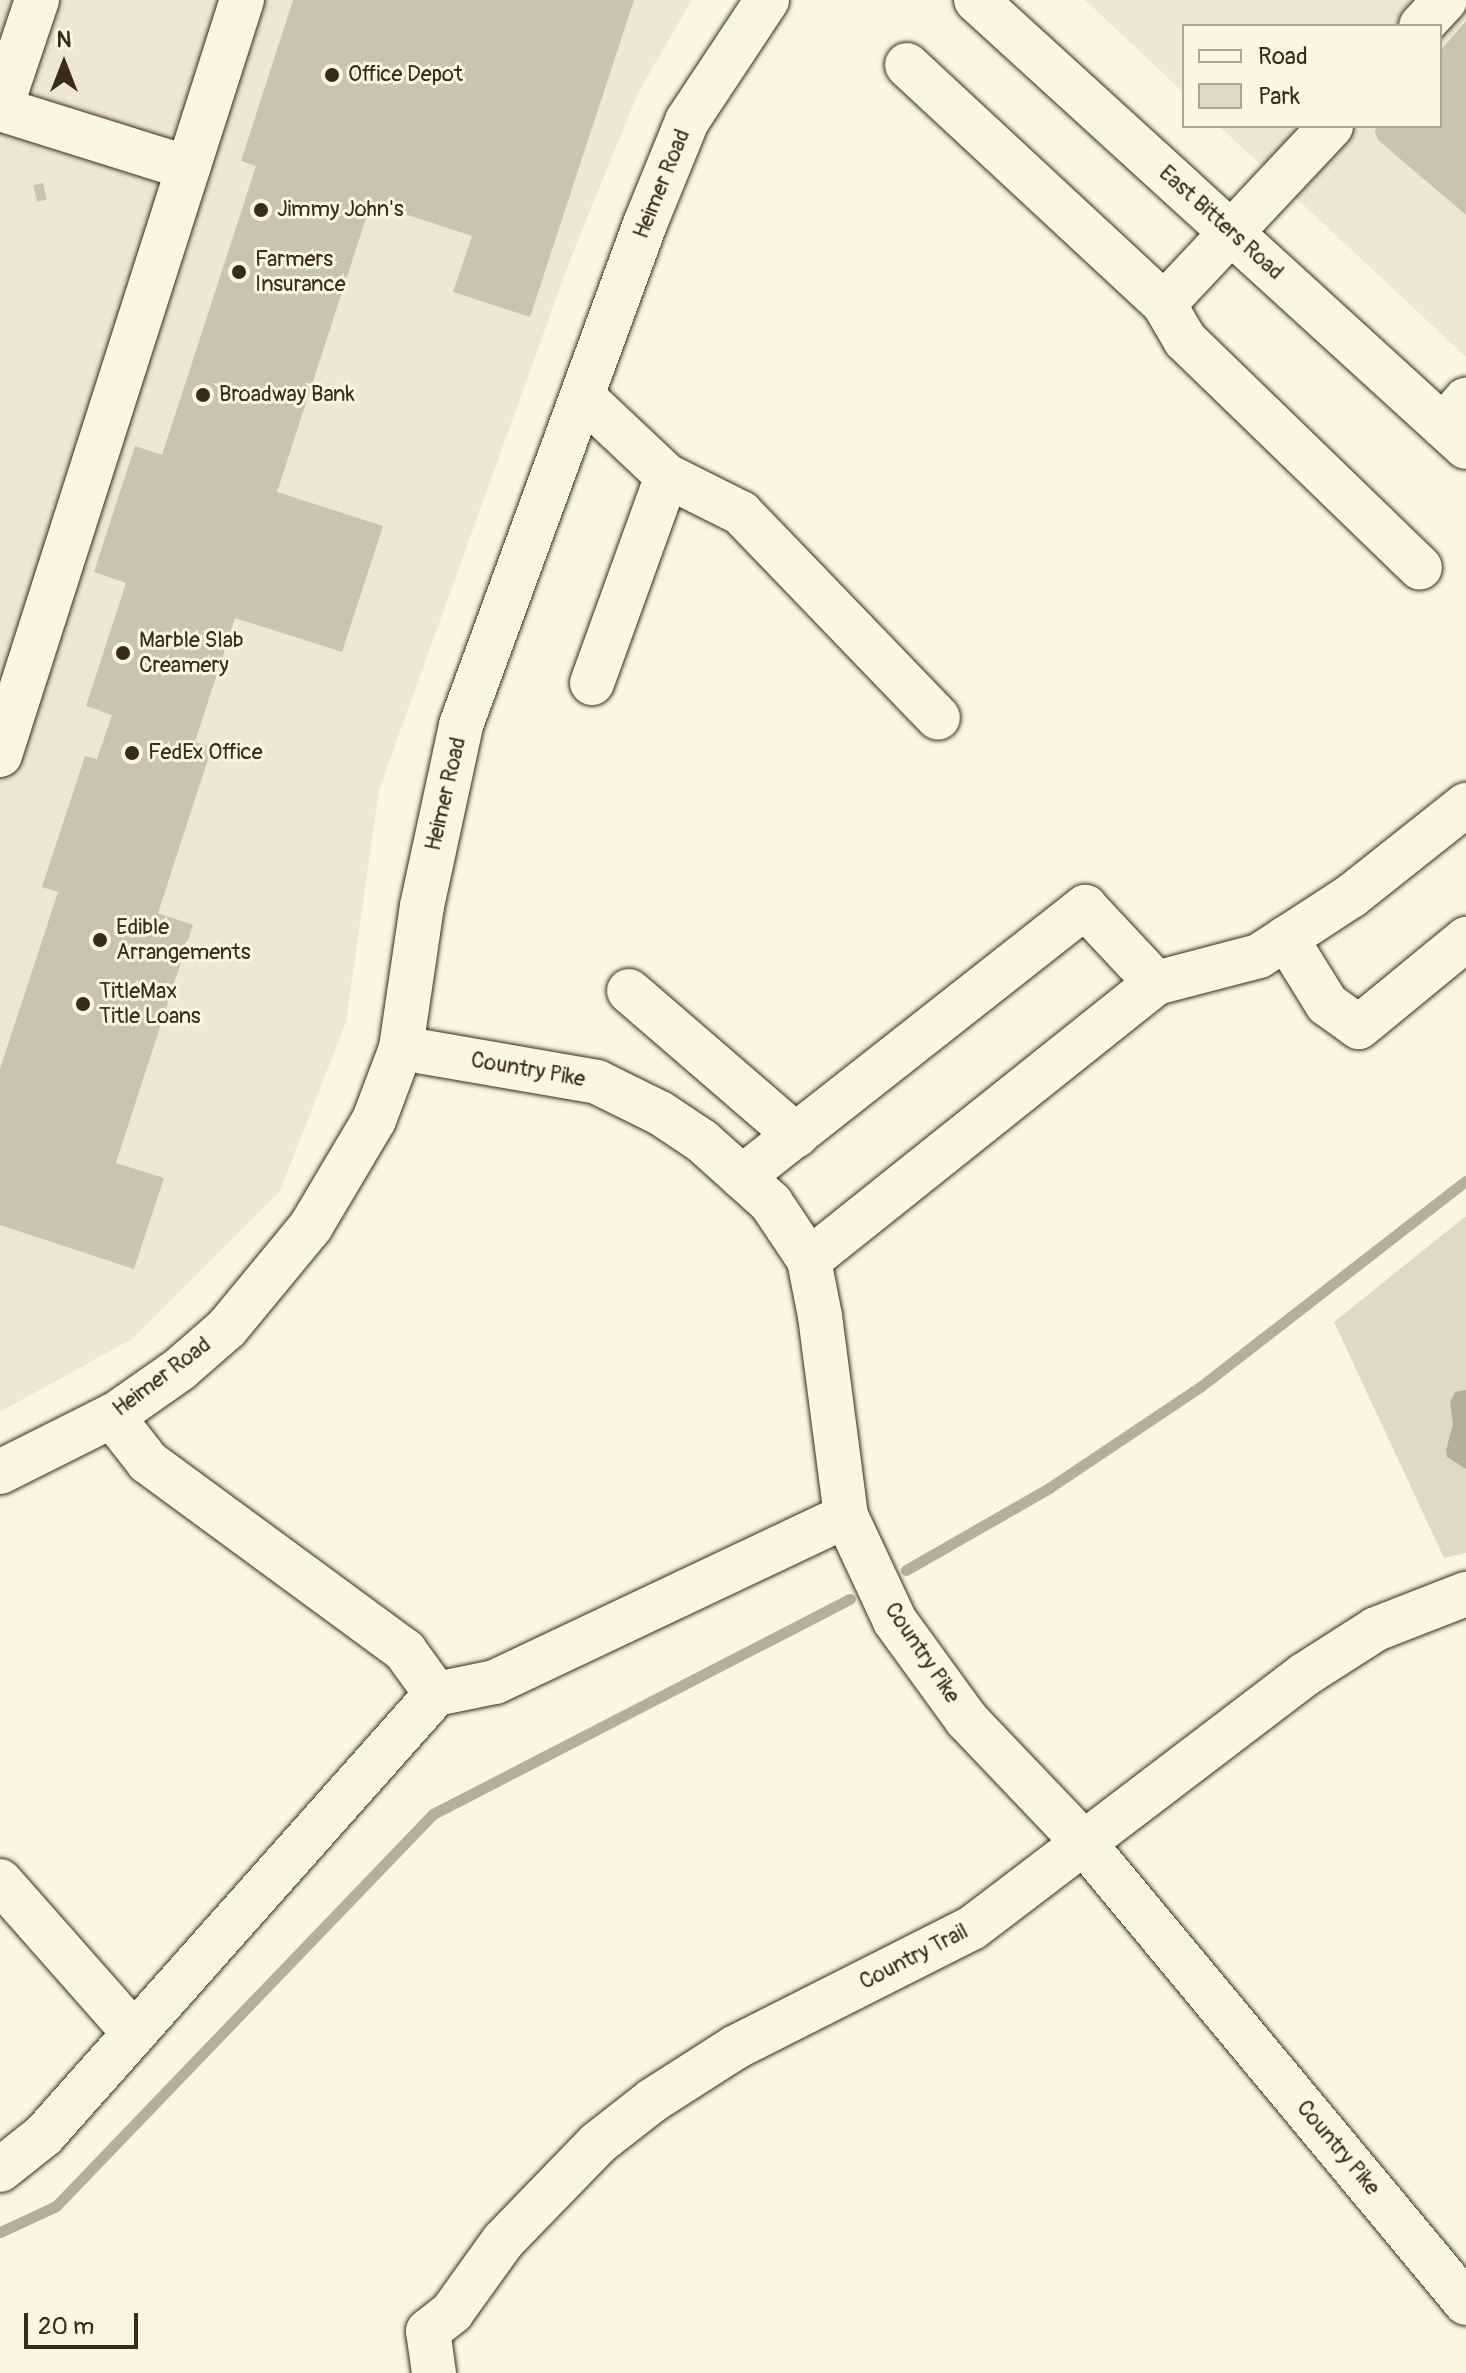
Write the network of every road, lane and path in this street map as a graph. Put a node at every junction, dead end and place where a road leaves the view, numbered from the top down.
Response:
1 (37, 0) edge
2 (242, 0) edge
3 (767, 0) edge
4 (976, 0) edge
5 (1445, 0) edge
6 (1423, 24) edge
7 (907, 65) dead end
8 (0, 109) edge
9 (1329, 128) edge
10 (188, 168) junction
11 (1233, 234) junction
12 (1164, 304) junction
13 (582, 396) junction
14 (1458, 424) edge
15 (667, 476) junction
16 (1420, 568) dead end
17 (592, 683) dead end
18 (938, 718) dead end
19 (0, 755) edge
20 (1466, 805) edge
21 (1286, 938) junction
22 (1466, 939) edge
23 (1156, 983) junction
24 (629, 991) dead end
25 (401, 1048) junction
26 (796, 1135) junction
27 (742, 1177) junction
28 (809, 1260) junction
29 (112, 1416) junction
30 (0, 1472) edge
31 (846, 1516) junction
32 (1466, 1594) edge
33 (436, 1694) junction
34 (1084, 1843) junction
35 (0, 1881) edge
36 (134, 2033) junction
37 (0, 2170) edge
38 (1466, 2303) edge
39 (434, 2373) edge

1 - 8 street
2 - 10 street
3 - 13 street, Heimer Road
4 - 11 street, East Bitters Road
5 - 6 street
7 - 12 street
8 - 10 street
9 - 11 street
10 - 19 street
11 - 12 street
11 - 14 street, East Bitters Road
12 - 16 street
13 - 15 street
13 - 25 street, Heimer Road
15 - 17 street
15 - 18 street
20 - 21 street
21 - 22 street
21 - 23 street
23 - 26 street
23 - 28 street
24 - 26 street
25 - 27 street, Country Pike
25 - 29 street, Heimer Road
26 - 27 street
27 - 28 street, Country Pike
28 - 31 street, Country Pike
29 - 30 street, Heimer Road
29 - 33 street
31 - 33 street
31 - 34 street, Country Pike
32 - 34 street, Country Trail
33 - 36 street
34 - 38 street, Country Pike
34 - 39 street, Country Trail
35 - 36 street
36 - 37 street

